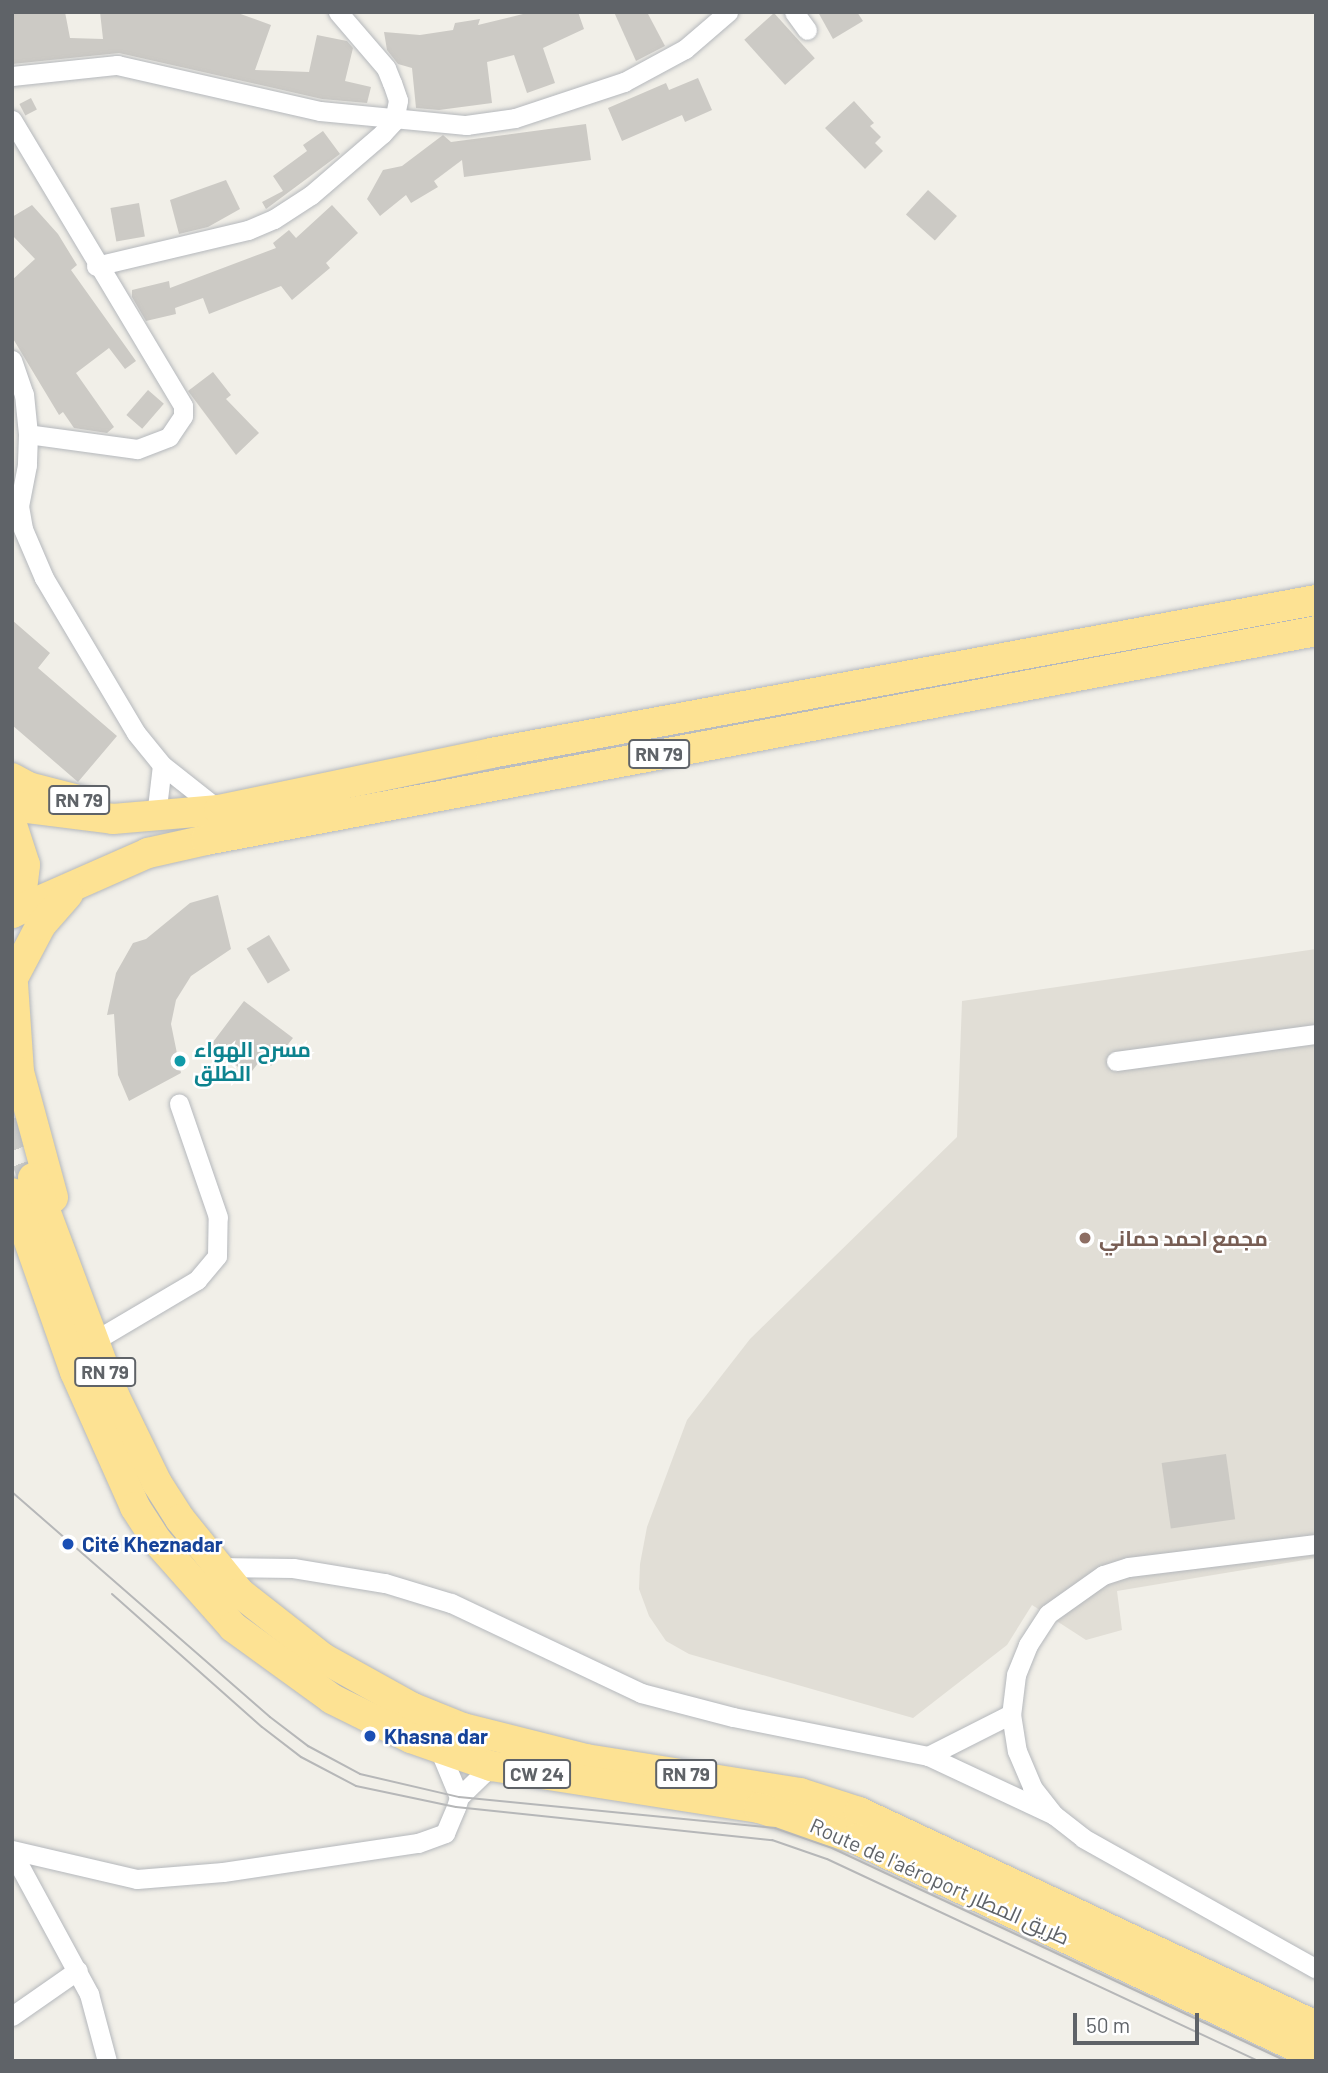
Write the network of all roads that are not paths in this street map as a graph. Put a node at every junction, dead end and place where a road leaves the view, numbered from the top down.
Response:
1 (338, 12) edge
2 (728, 12) edge
3 (794, 12) edge
4 (807, 30) dead end
5 (12, 76) edge
6 (12, 120) edge
7 (394, 121) junction
8 (96, 266) junction
9 (12, 360) edge
10 (27, 434) junction
11 (16, 511) edge
12 (1316, 600) edge
13 (1316, 631) edge
14 (162, 765) junction
15 (12, 778) edge
16 (12, 806) edge
17 (219, 810) junction
18 (152, 816) junction
19 (12, 825) edge
20 (72, 889) junction
21 (12, 913) edge
22 (12, 969) edge
23 (13, 978) edge
24 (1316, 1034) edge
25 (1116, 1061) dead end
26 (179, 1104) dead end
27 (23, 1185) edge
28 (81, 1306) junction
29 (94, 1341) junction
30 (1316, 1544) edge
31 (216, 1567) junction
32 (1011, 1714) junction
33 (439, 1749) junction
34 (928, 1756) junction
35 (491, 1766) junction
36 (458, 1797) junction
37 (1054, 1815) junction
38 (12, 1851) edge
39 (1316, 1969) edge
40 (78, 1970) junction
41 (12, 2016) edge
42 (1316, 2026) edge
43 (1316, 2056) edge
44 (107, 2061) edge

1 - 7 street
2 - 7 street
3 - 4 street
5 - 7 street
6 - 8 street
7 - 8 street
8 - 10 street
9 - 10 street
10 - 11 street
11 - 14 street
12 - 17 highway, RN 79
13 - 20 highway, RN 79
14 - 17 street
14 - 18 street
15 - 18 highway, RN 79
16 - 18 highway, RN 79
17 - 18 highway, RN 79
19 - 21 highway
20 - 21 highway, RN 79
20 - 23 highway
22 - 23 highway
23 - 28 highway
24 - 25 street
26 - 29 street
27 - 28 highway, Route de l'aéroport طريق المطار / RN 79
27 - 33 highway, Route de l'aéroport طريق المطار / CW 24
28 - 29 highway, Route de l'aéroport طريق المطار / RN 79
29 - 31 highway, Route de l'aéroport طريق المطار / RN 79
30 - 32 street
31 - 34 street
31 - 42 highway, Route de l'aéroport طريق المطار / RN 79
32 - 34 street
32 - 37 street
33 - 35 highway, Route de l'aéroport طريق المطار / CW 24
33 - 36 street
34 - 37 street
35 - 36 street
35 - 43 highway, Route de l'aéroport طريق المطار / CW 24
36 - 38 street
37 - 39 street
38 - 40 street
40 - 41 street
40 - 44 street

